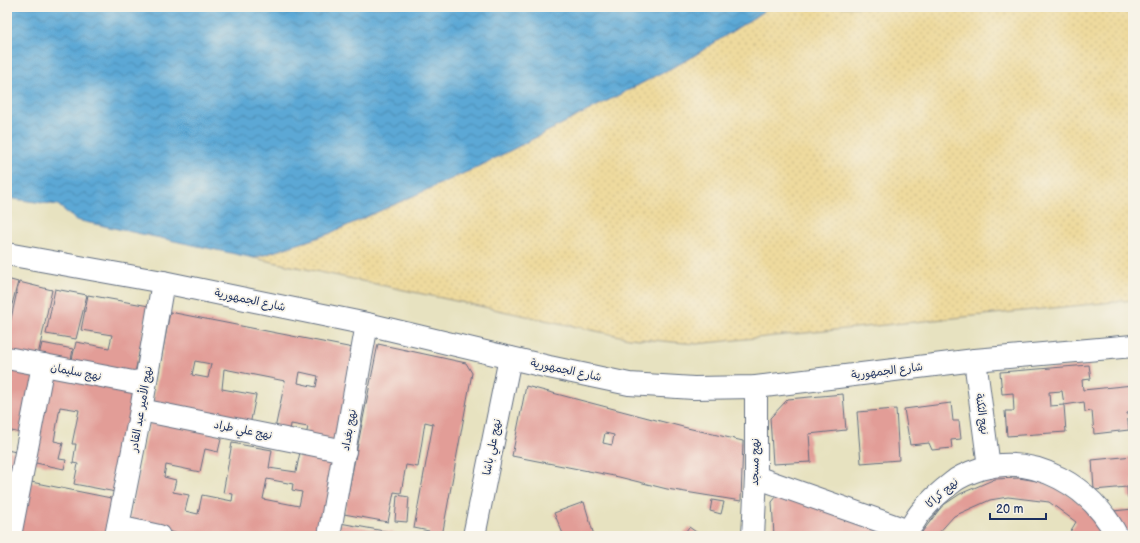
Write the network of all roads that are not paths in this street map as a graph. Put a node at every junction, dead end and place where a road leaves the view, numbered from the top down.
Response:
1 (7, 254) edge
2 (163, 282) junction
3 (367, 324) junction
4 (1133, 346) edge
5 (7, 358) edge
6 (510, 358) junction
7 (975, 360) junction
8 (43, 365) junction
9 (146, 380) junction
10 (756, 387) junction
11 (141, 410) junction
12 (345, 451) junction
13 (989, 467) junction
14 (756, 477) junction
15 (117, 532) edge
16 (10, 536) edge
17 (159, 536) edge
18 (329, 536) edge
19 (474, 536) edge
20 (752, 536) edge
21 (1116, 536) edge

1 - 2 street, شارع الجمهورية
2 - 3 street, شارع الجمهورية
2 - 9 street, نهج الأمير عبد القادر
3 - 6 street, شارع الجمهورية
3 - 12 street, نهج بغداد
4 - 7 street, شارع الجمهورية
5 - 8 street, نهج سليمان
6 - 10 street, شارع الجمهورية
6 - 19 street, نهج علي باشا
7 - 10 street, شارع الجمهورية
7 - 13 street, نهج الثكنة
8 - 9 street, نهج سليمان
8 - 16 street
9 - 11 street, نهج الأمير عبد القادر
10 - 14 street, نهج مسجد
11 - 12 street, نهج علي طراد
11 - 15 street, نهج الأمير عبد القادر
12 - 18 street, نهج بغداد
13 - 14 street, نهج كراكا
13 - 21 street, نهج كراكا
14 - 20 street, نهج مسجد
15 - 17 street

